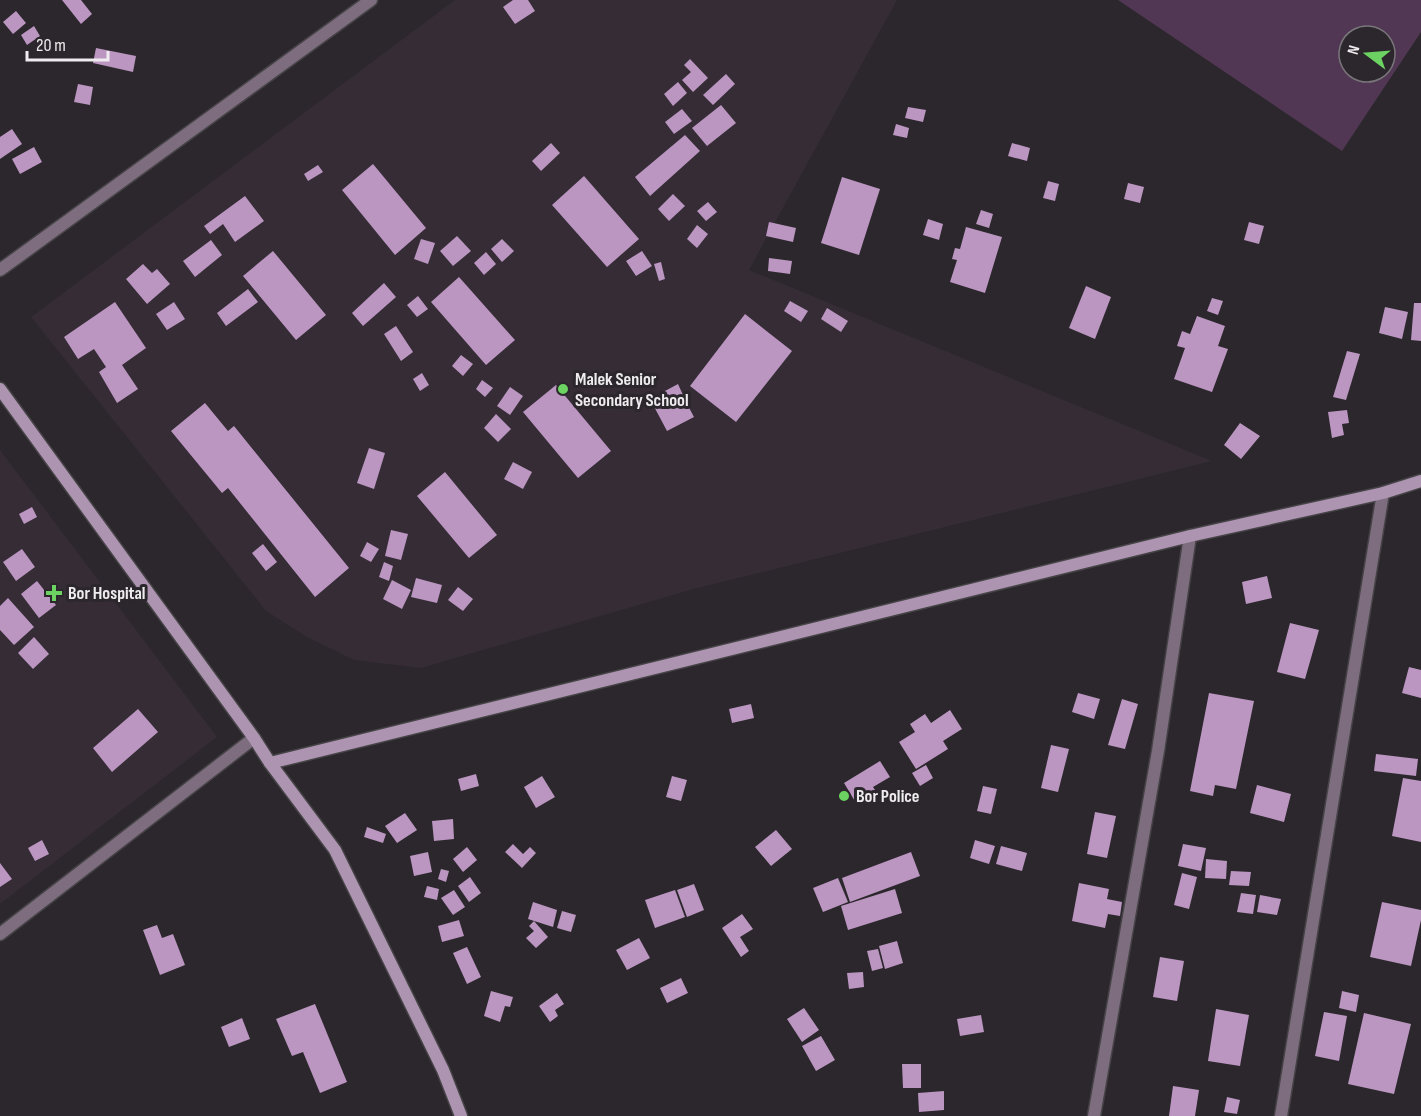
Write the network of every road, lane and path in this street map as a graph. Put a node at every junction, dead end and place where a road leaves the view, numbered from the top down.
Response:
1 (371, 0) edge
2 (0, 270) edge
3 (0, 388) edge
4 (1421, 481) edge
5 (1383, 493) junction
6 (1190, 536) junction
7 (254, 738) junction
8 (270, 763) junction
9 (0, 934) edge
10 (460, 1116) edge
11 (1094, 1116) edge
12 (1281, 1116) edge

1 - 2 street
3 - 7 street
4 - 5 street
5 - 6 street
5 - 12 street
6 - 8 street
6 - 11 street
7 - 8 street
7 - 9 street
8 - 10 street

